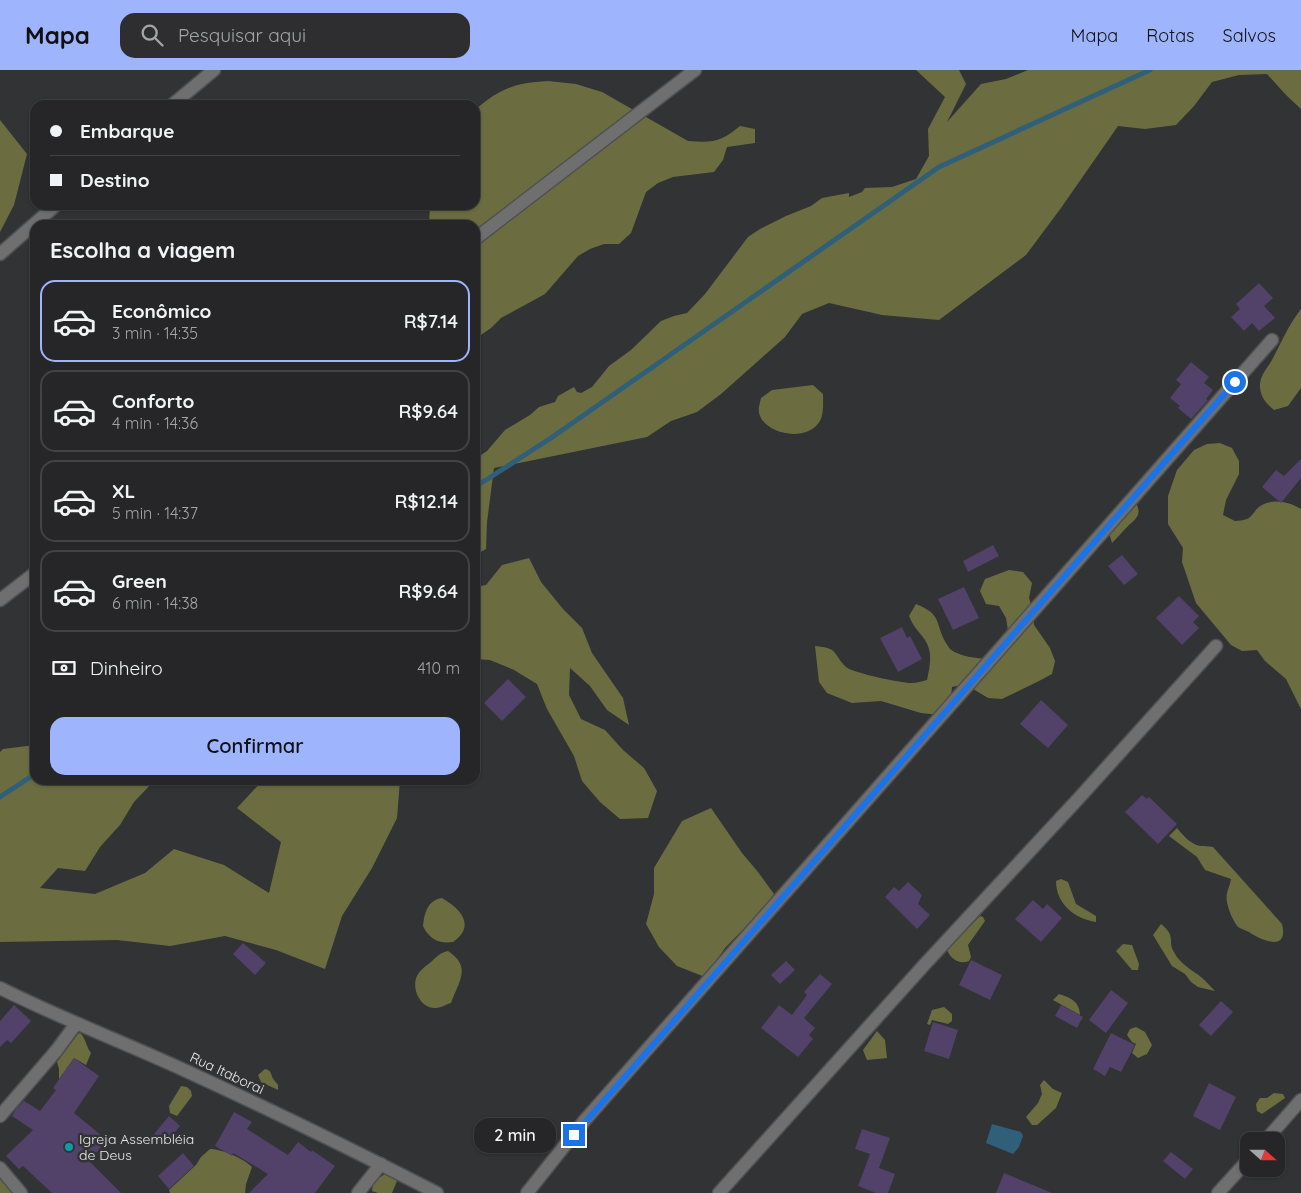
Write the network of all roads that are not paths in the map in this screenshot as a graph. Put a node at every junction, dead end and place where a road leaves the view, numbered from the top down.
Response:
1 (214, 70) edge
2 (694, 70) edge
3 (178, 100) edge
4 (50, 210) edge
5 (39, 220) edge
6 (30, 228) edge
7 (480, 235) edge
8 (0, 254) edge
9 (1272, 340) dead end
10 (30, 577) edge
11 (0, 600) edge
12 (1216, 646) dead end
13 (0, 988) edge
14 (76, 1024) junction
15 (1301, 1100) edge
16 (0, 1116) edge
17 (1273, 1132) edge
18 (381, 1164) junction
19 (0, 1168) edge
20 (1240, 1169) edge
21 (21, 1193) edge
22 (358, 1193) edge
23 (437, 1193) edge
24 (527, 1193) edge
25 (719, 1193) edge
26 (1218, 1193) edge

1 - 3 street
2 - 7 street
4 - 5 street
6 - 8 street
9 - 24 street
10 - 11 street
12 - 25 street
13 - 14 street, Rua Itaborai
14 - 16 street
14 - 18 street, Rua Itaborai
15 - 17 street
18 - 22 street
18 - 23 street, Rua Itaborai
19 - 21 street
20 - 26 street

